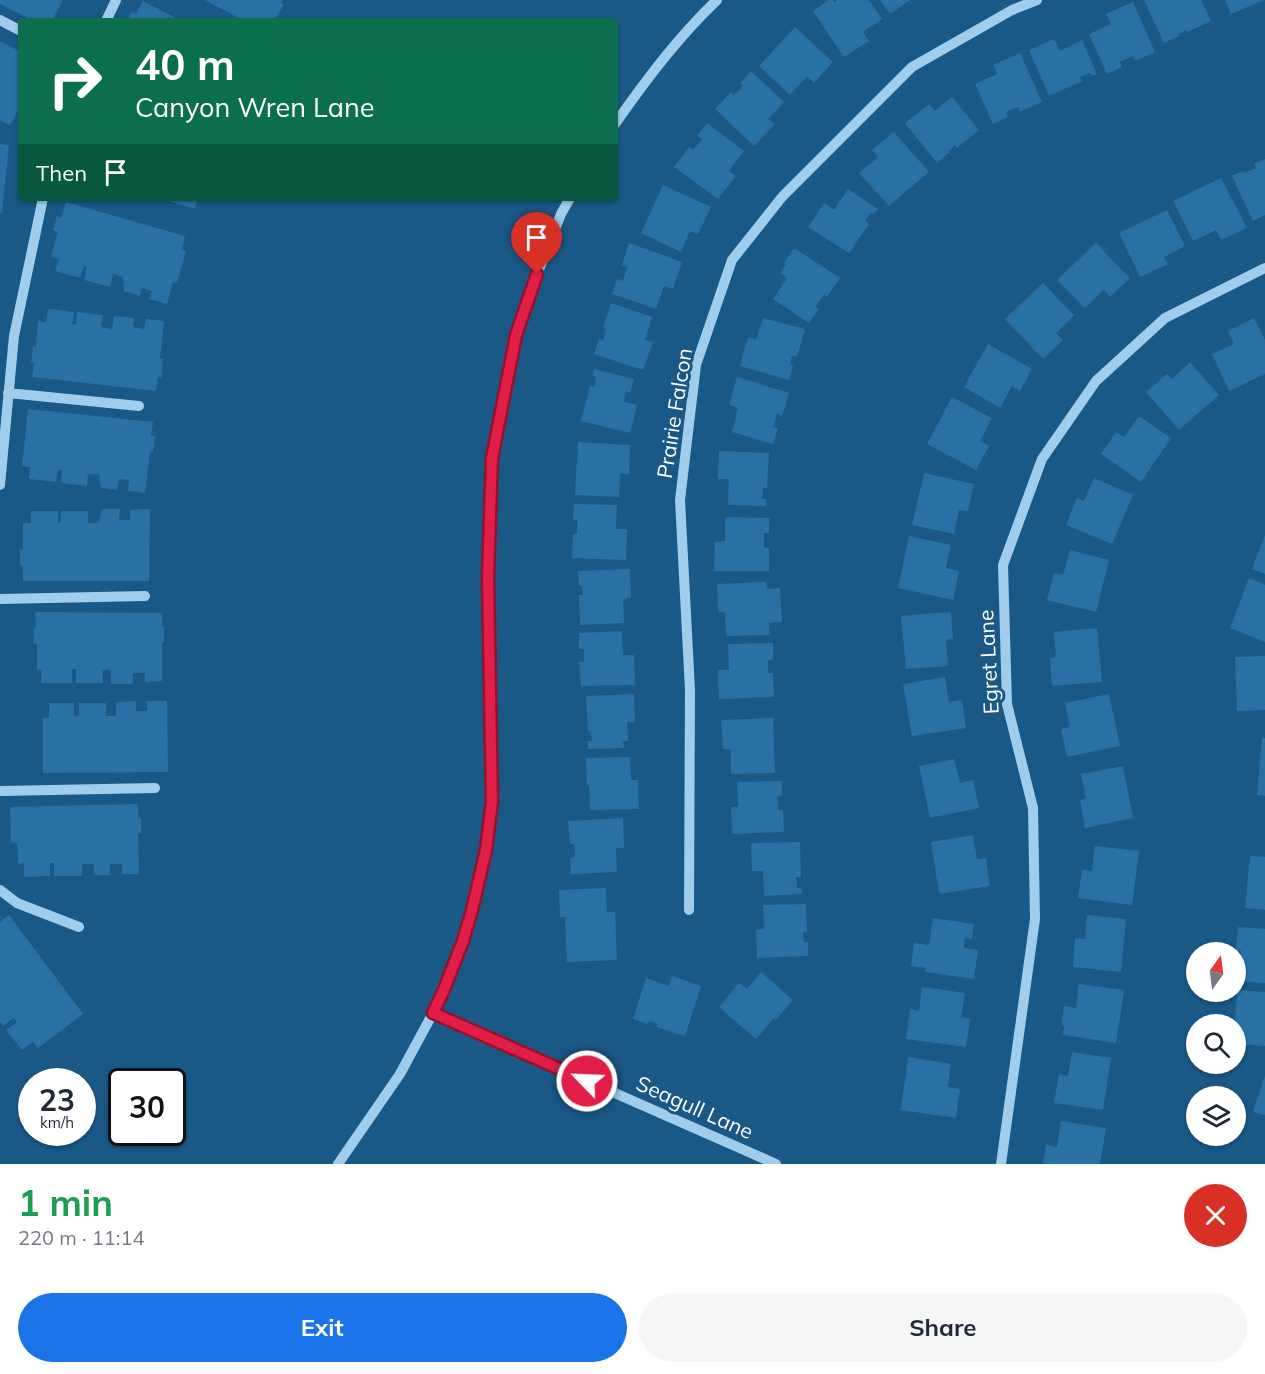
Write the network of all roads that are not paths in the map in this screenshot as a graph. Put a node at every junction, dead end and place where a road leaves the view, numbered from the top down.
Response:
1 (116, 0) edge
2 (717, 0) edge
3 (1037, 0) edge
4 (1010, 5) edge
5 (107, 18) edge
6 (0, 20) edge
7 (18, 29) edge
8 (618, 120) edge
9 (42, 201) edge
10 (568, 201) edge
11 (1265, 268) edge
12 (9, 393) junction
13 (139, 406) dead end
14 (0, 485) edge
15 (145, 596) dead end
16 (0, 599) edge
17 (155, 788) dead end
18 (0, 791) edge
19 (0, 890) edge
20 (688, 910) dead end
21 (79, 927) dead end
22 (433, 1013) junction
23 (338, 1164) edge
24 (776, 1164) edge
25 (1001, 1164) edge

1 - 5 street
2 - 8 street
3 - 4 street, Prairie Falcon
4 - 20 street, Prairie Falcon
6 - 7 street
9 - 12 street
10 - 22 street
11 - 25 street, Egret Lane
12 - 13 street
12 - 14 street
15 - 16 street
17 - 18 street
19 - 21 street
22 - 23 street
22 - 24 street, Seagull Lane

